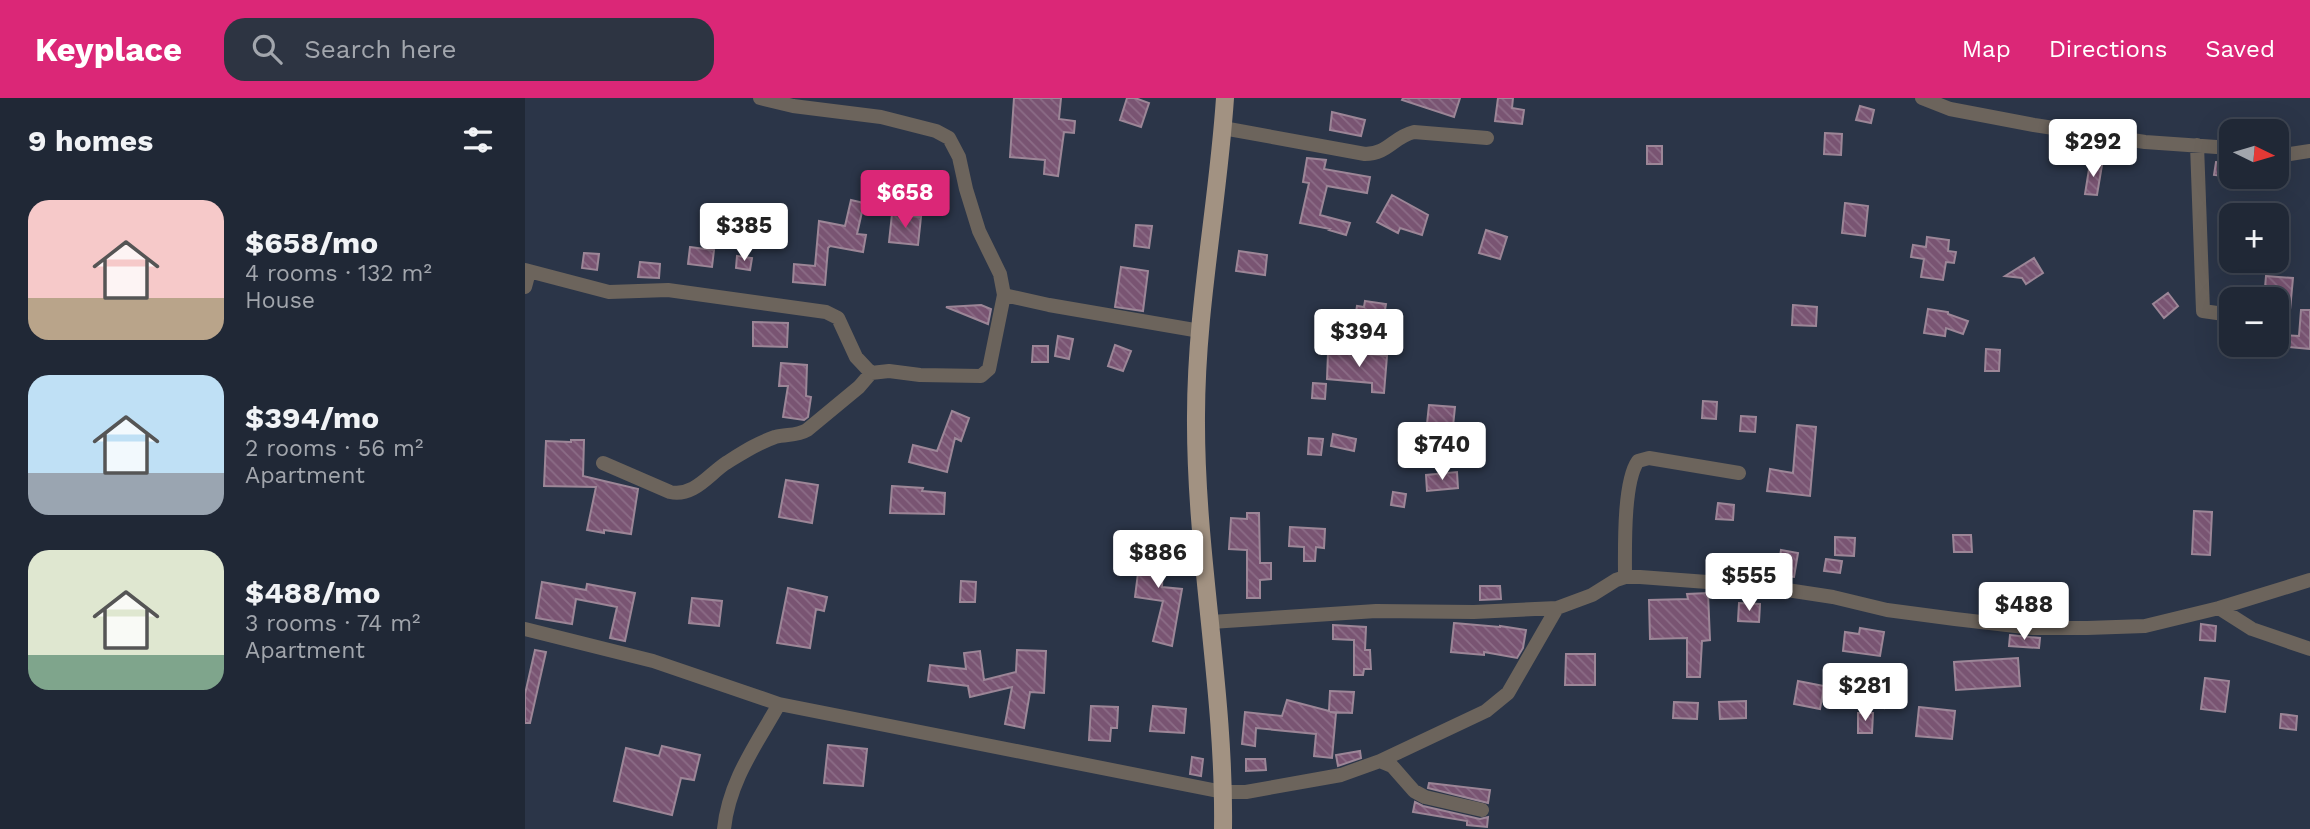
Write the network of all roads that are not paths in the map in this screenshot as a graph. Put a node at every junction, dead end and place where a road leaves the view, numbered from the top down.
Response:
1 (760, 98) edge
2 (1225, 98) edge
3 (1922, 98) edge
4 (1223, 128) junction
5 (1487, 138) dead end
6 (2197, 145) junction
7 (2219, 147) edge
8 (2310, 151) edge
9 (2289, 154) edge
10 (527, 271) edge
11 (525, 287) edge
12 (1004, 295) junction
13 (2219, 313) edge
14 (1200, 331) junction
15 (871, 373) junction
16 (603, 463) dead end
17 (1739, 473) dead end
18 (1625, 577) junction
19 (2310, 580) edge
20 (1557, 608) junction
21 (2219, 608) junction
22 (1211, 622) junction
23 (525, 629) edge
24 (2310, 649) edge
25 (779, 704) junction
26 (1380, 761) junction
27 (1223, 792) junction
28 (1482, 810) dead end
29 (724, 829) edge
30 (1223, 829) edge

1 - 12 street
2 - 4 main road
3 - 6 street
4 - 5 street
4 - 14 main road
6 - 7 street
6 - 13 street
8 - 9 street
10 - 11 street
10 - 15 street
12 - 14 street
12 - 15 street
14 - 22 main road
15 - 16 street
17 - 18 street
18 - 20 street
18 - 21 street
19 - 21 street
20 - 22 street
20 - 26 street
21 - 24 street
22 - 27 main road
23 - 25 street
25 - 27 street
25 - 29 street
26 - 27 street
26 - 28 street
27 - 30 main road

